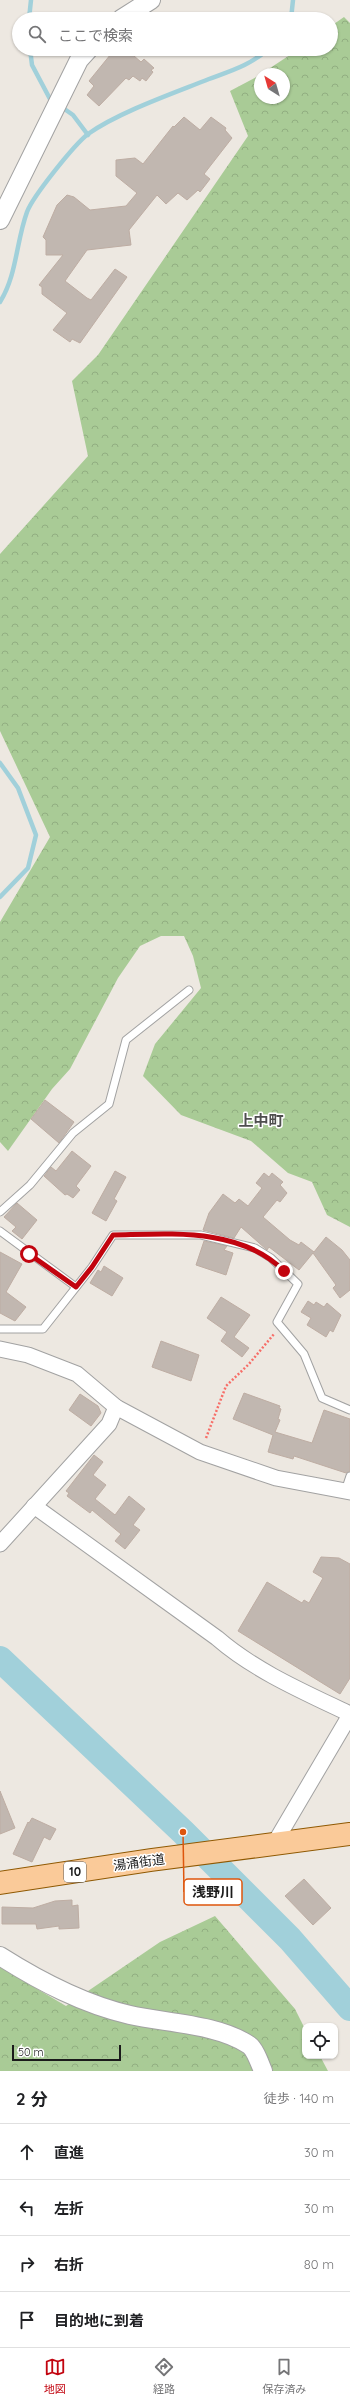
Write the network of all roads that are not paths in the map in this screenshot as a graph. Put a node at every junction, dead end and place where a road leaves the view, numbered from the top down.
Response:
1 (151, 0) edge
2 (132, 12) edge
3 (82, 56) edge
4 (0, 220) edge
5 (189, 990) dead end
6 (0, 1212) edge
7 (0, 1231) edge
8 (76, 1287) junction
9 (0, 1329) edge
10 (0, 1349) edge
11 (116, 1407) junction
12 (350, 1410) edge
13 (350, 1476) edge
14 (348, 1492) edge
15 (34, 1506) junction
16 (0, 1544) edge
17 (350, 1715) edge
18 (350, 1834) edge
19 (274, 1844) junction
20 (0, 1883) edge
21 (0, 1956) edge
22 (263, 2071) edge

1 - 2 street
3 - 4 street
5 - 6 lane
7 - 8 lane
8 - 9 lane
8 - 12 lane
10 - 11 street
11 - 14 street
11 - 15 street
13 - 14 lane
15 - 16 street
15 - 17 street
17 - 19 street
18 - 19 main road, 湯涌街道 / 10
19 - 20 main road, 湯涌街道 / 10
21 - 22 street

